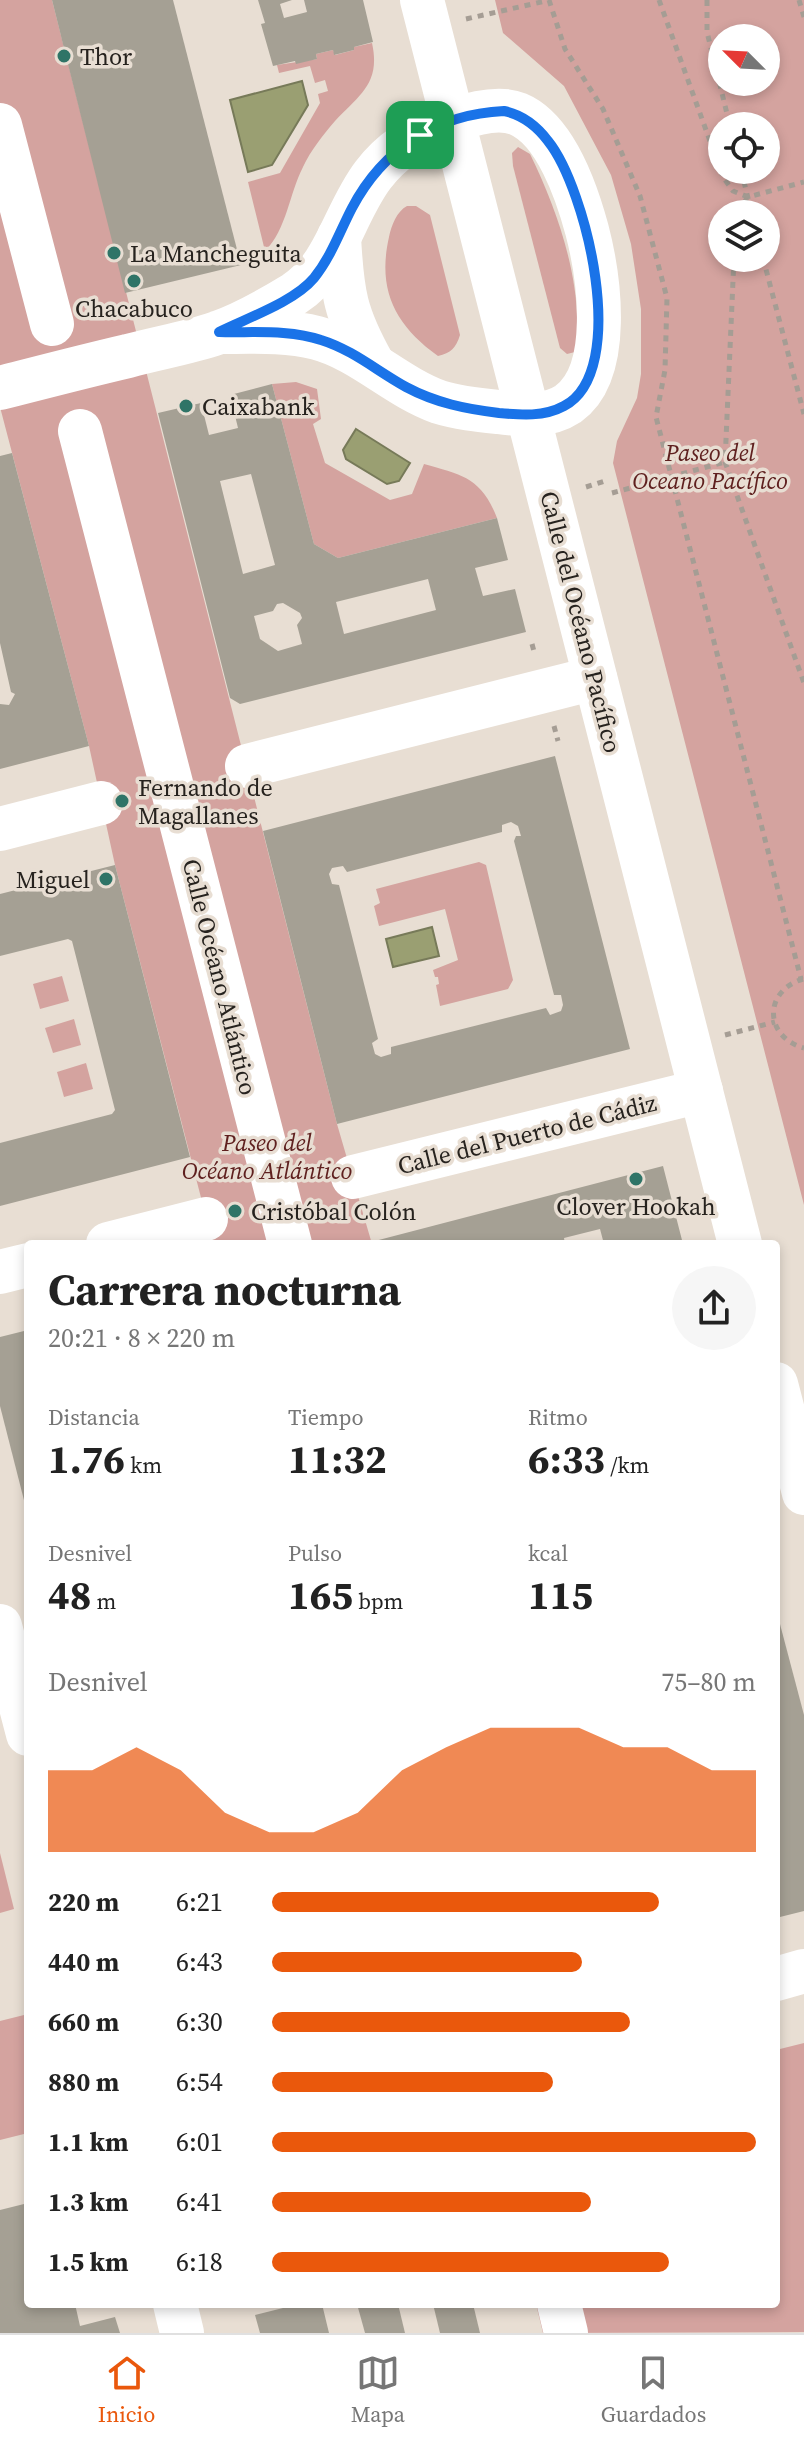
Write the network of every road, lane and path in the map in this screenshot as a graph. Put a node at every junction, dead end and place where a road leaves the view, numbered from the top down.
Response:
1 (422, 0) edge
2 (550, 0) edge
3 (659, 0) edge
4 (707, 0) edge
5 (799, 0) edge
6 (804, 17) edge
7 (727, 112) edge
8 (452, 121) junction
9 (0, 125) edge
10 (804, 182) edge
11 (745, 184) edge
12 (748, 197) junction
13 (746, 200) edge
14 (749, 200) edge
15 (339, 237) junction
16 (733, 272) edge
17 (767, 272) edge
18 (52, 324) dead end
19 (219, 332) junction
20 (373, 364) junction
21 (0, 388) edge
22 (804, 414) edge
23 (528, 416) junction
24 (80, 431) dead end
25 (725, 462) junction
26 (670, 476) junction
27 (612, 493) dead end
28 (595, 678) junction
29 (804, 683) edge
30 (247, 766) dead end
31 (101, 803) dead end
32 (0, 829) edge
33 (802, 979) edge
34 (804, 1048) edge
35 (701, 1091) junction
36 (353, 1177) dead end
37 (206, 1219) dead end
38 (124, 1240) edge
39 (289, 1240) edge
40 (739, 1240) edge
41 (24, 1266) edge
42 (0, 1272) edge
43 (780, 1400) edge
44 (804, 1493) edge
45 (0, 1626) edge
46 (24, 1719) edge
47 (804, 1971) edge
48 (780, 1978) edge
49 (176, 2308) edge
50 (560, 2308) edge
51 (182, 2333) edge
52 (566, 2333) edge

1 - 8 street, Calle del Océano Pacífico
2 - 26 path
3 - 12 path
4 - 7 path
5 - 6 path
8 - 15 street
8 - 23 street, Calle del Océano Pacífico
8 - 23 street
9 - 18 street
10 - 12 path
11 - 12 path
12 - 13 path
12 - 14 path
15 - 19 street
15 - 20 street
16 - 25 path
17 - 22 path
19 - 20 street
19 - 21 street
20 - 23 street
23 - 28 street, Calle del Océano Pacífico
24 - 39 street, Calle Océano Atlántico
25 - 26 path
25 - 29 path
26 - 27 path
26 - 33 path
28 - 30 street
28 - 35 street, Calle del Océano Pacífico
31 - 32 street
33 - 34 path
35 - 36 street, Calle del Puerto de Cádiz
35 - 40 street, Calle del Océano Pacífico
37 - 38 street
41 - 42 street
43 - 44 street
45 - 46 street
47 - 48 street
49 - 51 street
50 - 52 street

